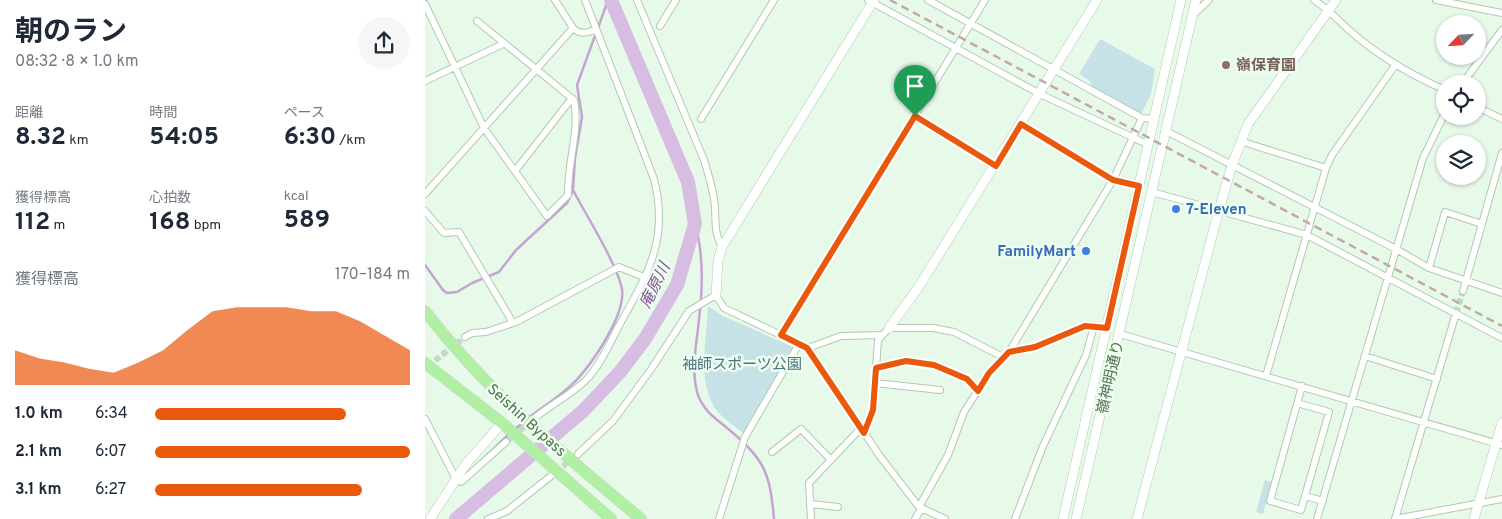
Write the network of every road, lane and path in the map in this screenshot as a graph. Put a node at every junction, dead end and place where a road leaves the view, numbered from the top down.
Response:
1 (555, 0) edge
2 (585, 0) edge
3 (637, 0) edge
4 (676, 0) edge
5 (774, 0) edge
6 (929, 0) edge
7 (985, 0) edge
8 (1097, 0) edge
9 (1181, 0) edge
10 (1196, 0) edge
11 (1209, 0) edge
12 (1314, 0) edge
13 (1336, 0) edge
14 (1435, 0) edge
15 (871, 1) edge
16 (425, 4) edge
17 (1330, 10) junction
18 (1502, 13) edge
19 (1192, 16) junction
20 (477, 21) dead end
21 (971, 22) junction
22 (660, 26) dead end
23 (573, 28) junction
24 (595, 30) junction
25 (1502, 30) edge
26 (503, 44) junction
27 (957, 48) junction
28 (1396, 64) junction
29 (456, 66) junction
30 (1056, 69) junction
31 (536, 70) junction
32 (1469, 75) edge
33 (425, 81) edge
34 (1436, 86) edge
35 (1040, 94) junction
36 (572, 98) junction
37 (1486, 111) edge
38 (915, 116) junction
39 (1142, 118) junction
40 (701, 119) dead end
41 (1154, 119) junction
42 (1502, 119) edge
43 (1021, 124) junction
44 (1439, 125) edge
45 (484, 128) junction
46 (1166, 131) junction
47 (1132, 139) junction
48 (1240, 141) junction
49 (1149, 146) junction
50 (1502, 152) edge
51 (1232, 165) junction
52 (996, 166) junction
53 (1326, 168) junction
54 (515, 171) junction
55 (1113, 180) junction
56 (1139, 186) junction
57 (1152, 192) junction
58 (425, 194) edge
59 (1316, 209) junction
60 (1219, 210) junction
61 (425, 211) edge
62 (1482, 224) junction
63 (1307, 235) junction
64 (722, 247) junction
65 (1396, 249) junction
66 (1429, 268) junction
67 (1388, 277) junction
68 (646, 278) junction
69 (1466, 281) junction
70 (1463, 291) tunnel mouth
71 (1502, 293) edge
72 (716, 294) junction
73 (425, 310) edge
74 (1456, 313) junction
75 (513, 324) junction
76 (1093, 326) junction
77 (1107, 328) junction
78 (885, 331) junction
79 (1120, 334) junction
80 (781, 335) junction
81 (465, 337) tunnel mouth
82 (1502, 338) edge
83 (799, 344) junction
84 (807, 348) junction
85 (1009, 352) junction
86 (1181, 353) junction
87 (1365, 356) junction
88 (1003, 357) junction
89 (425, 363) edge
90 (876, 368) junction
91 (1266, 376) junction
92 (1437, 379) junction
93 (875, 382) junction
94 (1301, 386) junction
95 (940, 390) dead end
96 (978, 391) junction
97 (1352, 400) junction
98 (1297, 404) junction
99 (425, 419) edge
100 (1424, 421) junction
101 (536, 422) junction
102 (502, 423) junction
103 (1502, 423) edge
104 (863, 430) junction
105 (506, 442) tunnel mouth
106 (1499, 444) edge
107 (772, 452) dead end
108 (578, 454) tunnel mouth
109 (831, 460) junction
110 (551, 476) tunnel mouth
111 (456, 479) junction
112 (1305, 496) junction
113 (1502, 499) edge
114 (1323, 501) junction
115 (1479, 503) junction
116 (811, 504) junction
117 (838, 507) dead end
118 (920, 508) junction
119 (430, 519) edge
120 (487, 519) edge
121 (611, 519) edge
122 (641, 519) edge
123 (719, 519) edge
124 (811, 519) edge
125 (915, 519) edge
126 (945, 519) edge
127 (1015, 519) edge
128 (1063, 519) edge
129 (1076, 519) edge
130 (1137, 519) edge
131 (1317, 519) edge
132 (1395, 519) edge
133 (1474, 519) edge

1 - 23 street
2 - 24 street
3 - 64 street
4 - 22 street
5 - 40 street
6 - 21 street
7 - 21 street
8 - 30 street
9 - 41 street, 嶺神明通り
10 - 19 street, 嶺神明通り
11 - 19 street
12 - 17 street
13 - 17 street
14 - 18 street
15 - 27 street
15 - 64 street
16 - 29 street
17 - 28 street
17 - 48 street
19 - 46 street, 嶺神明通り
20 - 26 street
21 - 27 street
21 - 30 street
23 - 24 street
23 - 31 street
24 - 68 street
25 - 32 street
26 - 29 street
26 - 31 street
27 - 35 street
27 - 38 street
28 - 34 street
28 - 53 street
29 - 33 street
29 - 45 street
30 - 35 street
30 - 39 street
31 - 36 street
31 - 45 street
35 - 43 street
35 - 47 street
36 - 54 street
36 - 54 street
37 - 42 street
38 - 52 street
38 - 80 street
39 - 41 street
39 - 47 street
41 - 49 street, 嶺神明通り
43 - 52 street
43 - 55 street
44 - 65 street
45 - 54 street
45 - 58 street
46 - 51 street
46 - 57 street, 嶺神明通り
47 - 49 street
47 - 55 street
48 - 51 street
48 - 53 street
49 - 56 street, 嶺神明通り
50 - 62 street
51 - 59 street
51 - 60 street
52 - 78 street
53 - 59 street
55 - 56 street
55 - 85 street
56 - 77 street, 嶺神明通り
57 - 60 street
57 - 79 street, 嶺神明通り
59 - 63 street
59 - 65 street
60 - 63 street
60 - 86 street
61 - 75 street
62 - 66 street
62 - 69 street
63 - 67 street
63 - 91 street
64 - 72 street
65 - 66 street
65 - 67 street
66 - 69 street
67 - 74 street
67 - 87 street
68 - 75 street
68 - 101 street
69 - 70 street
69 - 71 street
72 - 80 street
72 - 108 street
73 - 101 highway, Seishin Bypass
74 - 82 street
74 - 92 street
75 - 81 street
76 - 77 street
76 - 85 street
76 - 127 street
77 - 128 street, 嶺神明通り
78 - 84 street
78 - 88 street
78 - 90 street
79 - 86 street
79 - 129 street, 嶺神明通り
80 - 83 street
83 - 84 street
83 - 123 street
84 - 104 street
85 - 88 street
86 - 91 street
86 - 130 street
87 - 92 street
87 - 97 street
88 - 96 street
89 - 102 highway, Seishin Bypass
90 - 93 street
90 - 96 street
91 - 94 street
92 - 100 street
93 - 95 street
93 - 104 street
94 - 97 street
94 - 98 street
96 - 118 street
97 - 100 street
97 - 114 street
98 - 112 street
98 - 112 street
99 - 111 street
100 - 106 street
100 - 132 street
101 - 122 highway, Seishin Bypass
102 - 111 street
102 - 121 highway, Seishin Bypass
103 - 106 street
104 - 109 street
104 - 118 street
105 - 111 street
106 - 115 street
107 - 109 street
109 - 116 street
110 - 120 street
111 - 119 street
112 - 114 street
113 - 115 street
114 - 131 street
115 - 132 street
115 - 133 street
116 - 117 street
116 - 124 street
118 - 125 street
118 - 126 street

